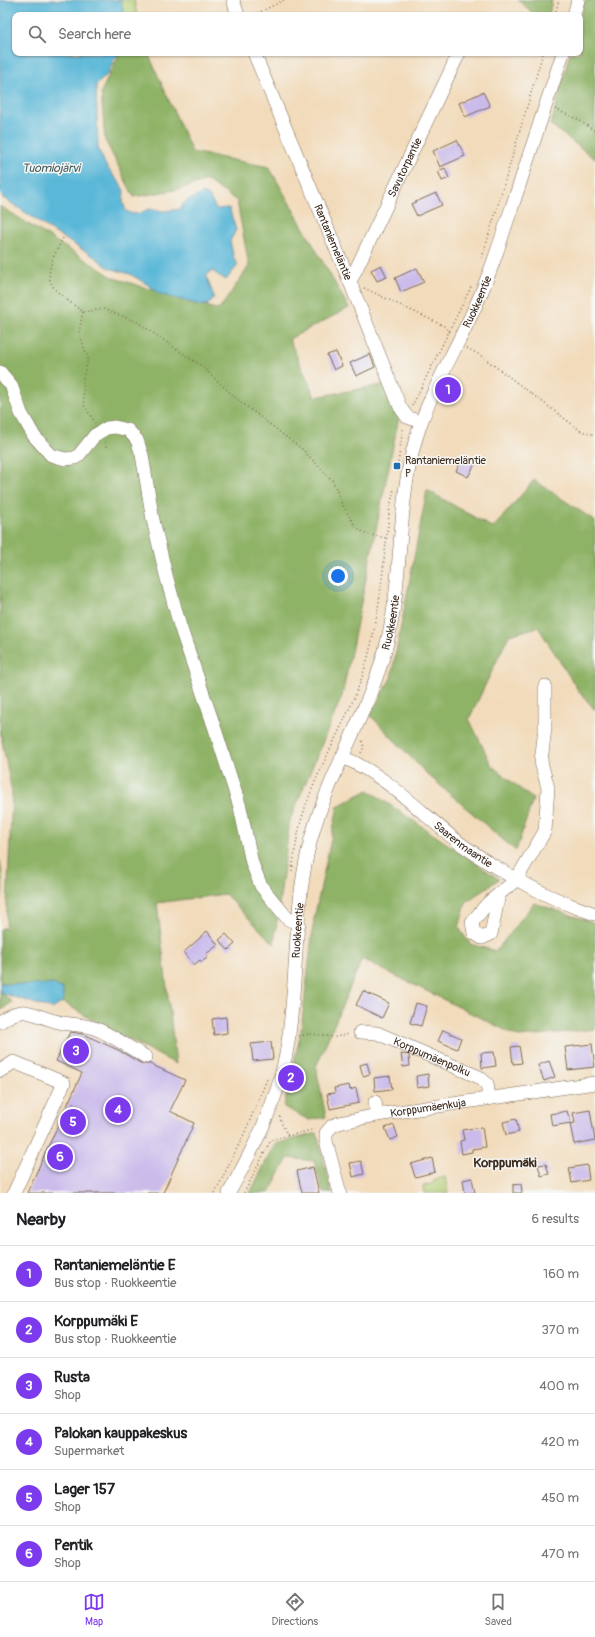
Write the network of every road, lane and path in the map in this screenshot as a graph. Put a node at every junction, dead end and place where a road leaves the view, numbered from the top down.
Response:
1 (232, 0) edge
2 (284, 0) edge
3 (559, 0) edge
4 (578, 0) edge
5 (237, 12) edge
6 (260, 12) edge
7 (556, 12) edge
8 (575, 12) edge
9 (255, 56) edge
10 (459, 56) edge
11 (542, 56) edge
12 (561, 56) edge
13 (546, 105) junction
14 (595, 131) edge
15 (63, 238) dead end
16 (480, 265) dead end
17 (350, 282) junction
18 (471, 286) dead end
19 (84, 312) junction
20 (449, 331) junction
21 (459, 344) junction
22 (0, 372) edge
23 (407, 417) junction
24 (421, 422) junction
25 (101, 431) junction
26 (595, 435) edge
27 (107, 449) dead end
28 (396, 472) dead end
29 (395, 485) dead end
30 (386, 538) junction
31 (545, 686) dead end
32 (342, 757) junction
33 (292, 871) dead end
34 (516, 880) junction
35 (499, 894) dead end
36 (595, 914) edge
37 (298, 924) junction
38 (0, 1022) edge
39 (360, 1032) joint
40 (288, 1038) junction
41 (146, 1057) dead end
42 (0, 1071) edge
43 (269, 1073) dead end
44 (589, 1083) edge
45 (489, 1098) junction
46 (375, 1102) dead end
47 (279, 1110) dead end
48 (377, 1115) junction
49 (288, 1136) dead end
50 (271, 1140) dead end
51 (14, 1193) edge
52 (215, 1193) edge
53 (229, 1193) edge
54 (244, 1193) edge
55 (340, 1193) edge

1 - 5 street
2 - 6 path
3 - 7 path
4 - 8 street
9 - 17 street, Rantaniemeläntie
10 - 17 street, Savutorpantie
11 - 16 path
12 - 13 street, Ruokkeentie
13 - 14 path
13 - 21 street, Ruokkeentie
15 - 19 path
17 - 20 path
17 - 23 street, Rantaniemeläntie
18 - 20 path
19 - 25 path
19 - 30 path
20 - 21 path
20 - 23 path
21 - 24 street, Ruokkeentie
21 - 26 path
22 - 25 street
23 - 24 street
23 - 28 path
24 - 32 street, Ruokkeentie
25 - 27 path
25 - 37 street
29 - 30 path
30 - 33 path
31 - 34 street
32 - 34 street, Saarenmaantie
32 - 37 street, Ruokkeentie
34 - 35 street
34 - 36 street, Saarenmaantie
37 - 40 street, Ruokkeentie
38 - 41 street
39 - 40 path
39 - 45 street, Korppumäenpolku
40 - 53 street, Ruokkeentie
42 - 51 street
43 - 52 path
44 - 45 street, Korppumäenkuja
45 - 48 street, Korppumäenkuja
46 - 48 street
47 - 49 path
48 - 55 street, Korppumäenkuja
50 - 54 path

